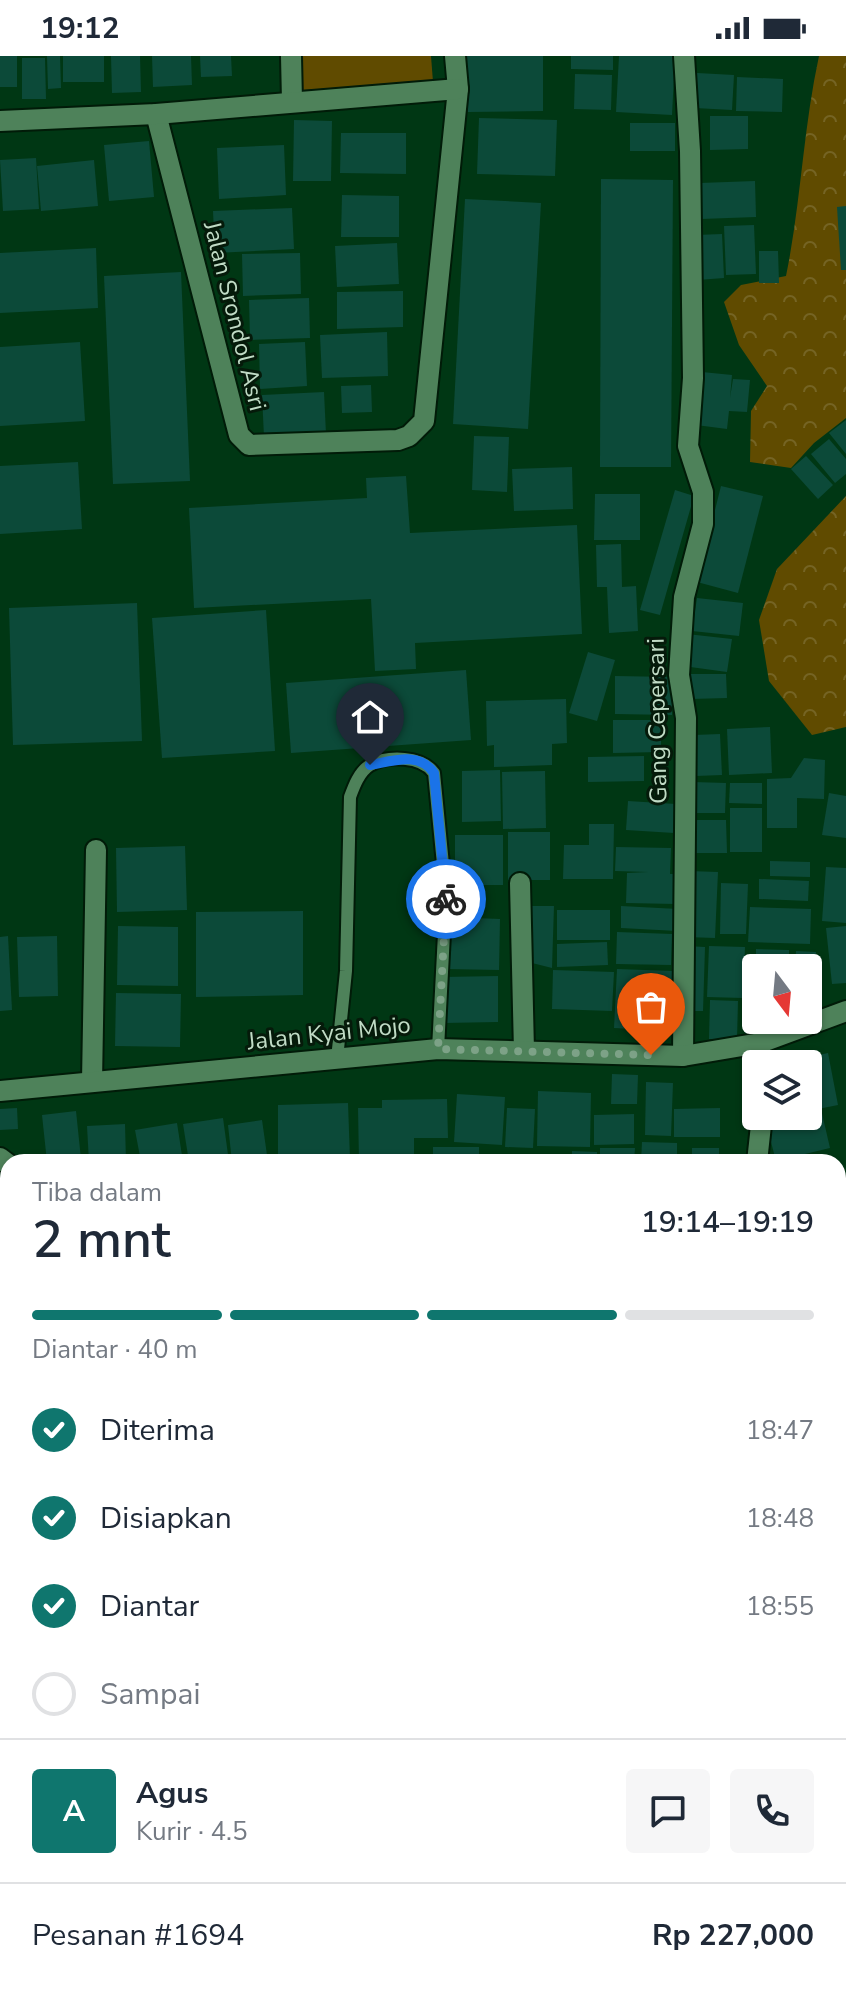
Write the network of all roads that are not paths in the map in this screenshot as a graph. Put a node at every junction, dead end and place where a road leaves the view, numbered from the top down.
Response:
1 (291, 56) edge
2 (455, 56) edge
3 (684, 56) edge
4 (458, 89) junction
5 (292, 101) junction
6 (156, 114) junction
7 (0, 121) edge
8 (96, 850) dead end
9 (520, 883) dead end
10 (846, 1011) edge
11 (438, 1049) junction
12 (768, 1050) edge
13 (524, 1051) junction
14 (742, 1054) edge
15 (683, 1056) junction
16 (337, 1059) junction
17 (92, 1082) junction
18 (0, 1091) edge
19 (760, 1130) edge
20 (758, 1154) edge

1 - 5 street
2 - 4 street, Jalan Srondol Asri
3 - 15 street, Gang Cepersari
4 - 5 street
4 - 6 street, Jalan Srondol Asri
5 - 6 street
6 - 7 street
8 - 17 street
9 - 13 street
10 - 12 street, Jalan Kyai Mojo
11 - 13 street, Jalan Kyai Mojo
11 - 16 street, Jalan Kyai Mojo
11 - 16 lane
13 - 15 street, Jalan Kyai Mojo
14 - 15 street, Jalan Kyai Mojo
16 - 17 street, Jalan Kyai Mojo
17 - 18 street, Jalan Kyai Mojo
19 - 20 street

